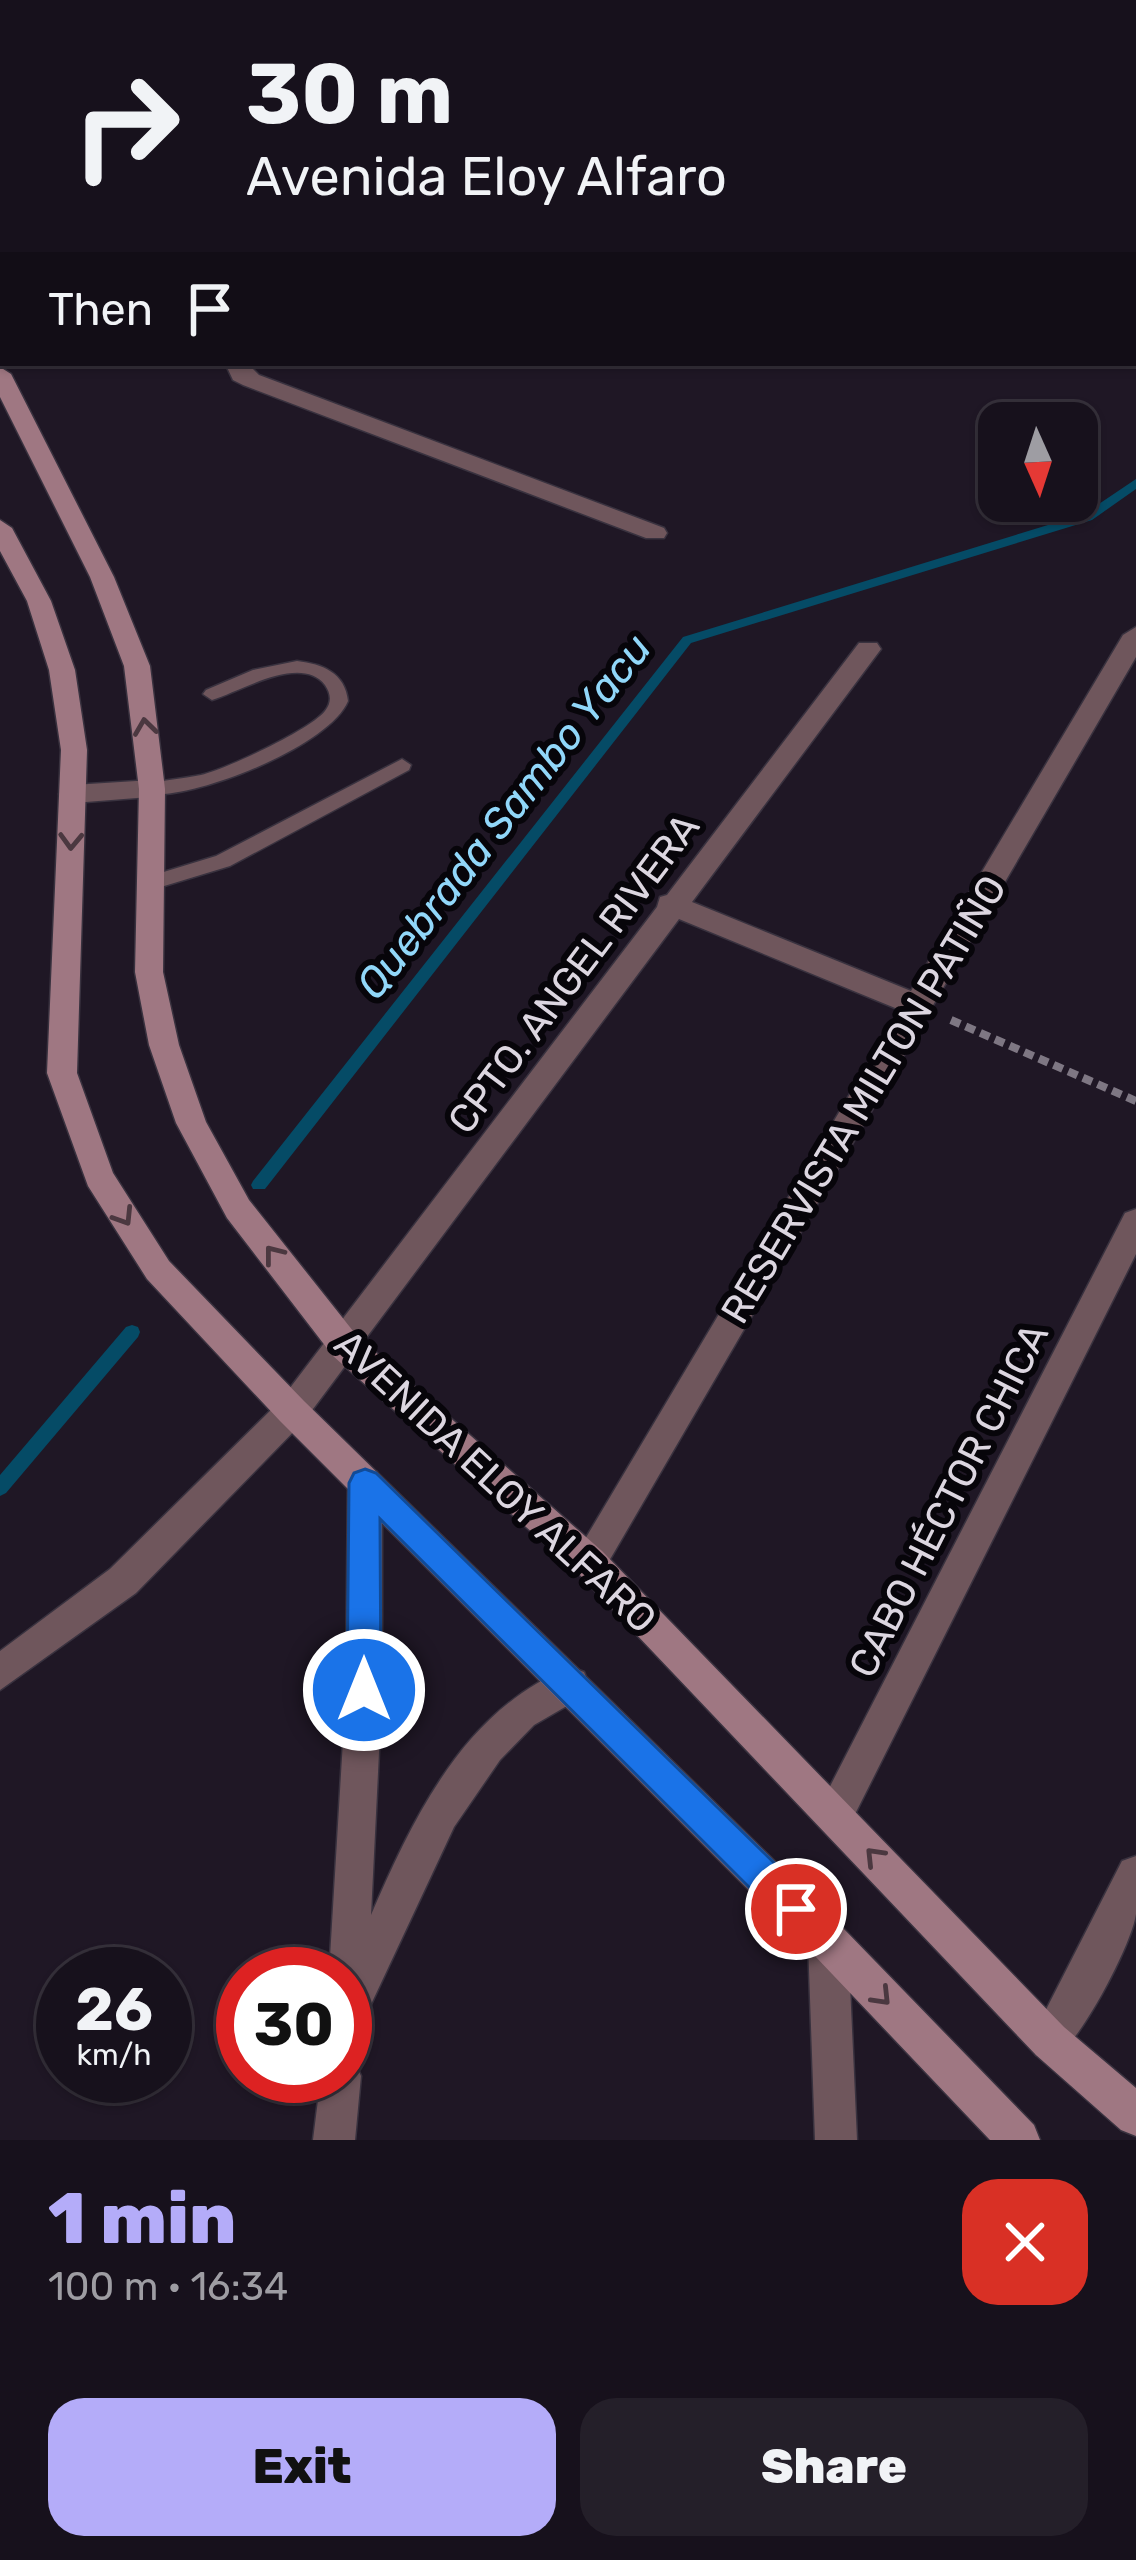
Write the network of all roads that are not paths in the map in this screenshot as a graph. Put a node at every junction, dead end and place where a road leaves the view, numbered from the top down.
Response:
1 (239, 366) edge
2 (0, 374) edge
3 (0, 528) edge
4 (655, 533) dead end
5 (1136, 635) edge
6 (868, 649) dead end
7 (212, 694) dead end
8 (402, 765) dead end
9 (152, 789) junction
10 (73, 794) junction
11 (151, 883) junction
12 (670, 904) junction
13 (919, 1006) junction
14 (1136, 1222) edge
15 (345, 1346) junction
16 (292, 1411) junction
17 (365, 1483) junction
18 (590, 1562) junction
19 (0, 1672) edge
20 (571, 1684) junction
21 (835, 1815) junction
22 (1136, 1875) edge
23 (828, 1941) junction
24 (350, 1947) edge
25 (372, 1965) edge
26 (1050, 2041) junction
27 (338, 2103) edge
28 (1136, 2115) edge
29 (334, 2140) edge
30 (836, 2140) edge
31 (1019, 2140) edge

1 - 4 street
9 -> 2 street, AVENIDA ELOY ALFARO
3 - 10 street
5 - 13 street, RESERVISTA MILTON PATIÑO
6 - 12 street, CPTO. ANGEL RIVERA
7 - 9 lane
8 - 11 lane
9 - 10 street
9 - 11 street, AVENIDA ELOY ALFARO
10 -> 16 street
15 -> 11 street, AVENIDA ELOY ALFARO
12 - 13 street
12 - 15 street, CPTO. ANGEL RIVERA
13 - 18 street, RESERVISTA MILTON PATIÑO
14 - 21 street, CABO HÉCTOR CHICA
15 - 16 street, CPTO. ANGEL RIVERA
15 - 18 street, AVENIDA ELOY ALFARO
16 - 17 street
16 - 19 street, CPTO. ANGEL RIVERA
17 - 20 street
17 - 24 street
18 - 21 street, AVENIDA ELOY ALFARO
20 - 23 street
20 - 25 street
26 -> 21 street, AVENIDA ELOY ALFARO
22 - 26 street
23 - 30 street
23 -> 31 street
26 - 28 street, AVENIDA ELOY ALFARO
27 - 29 street

